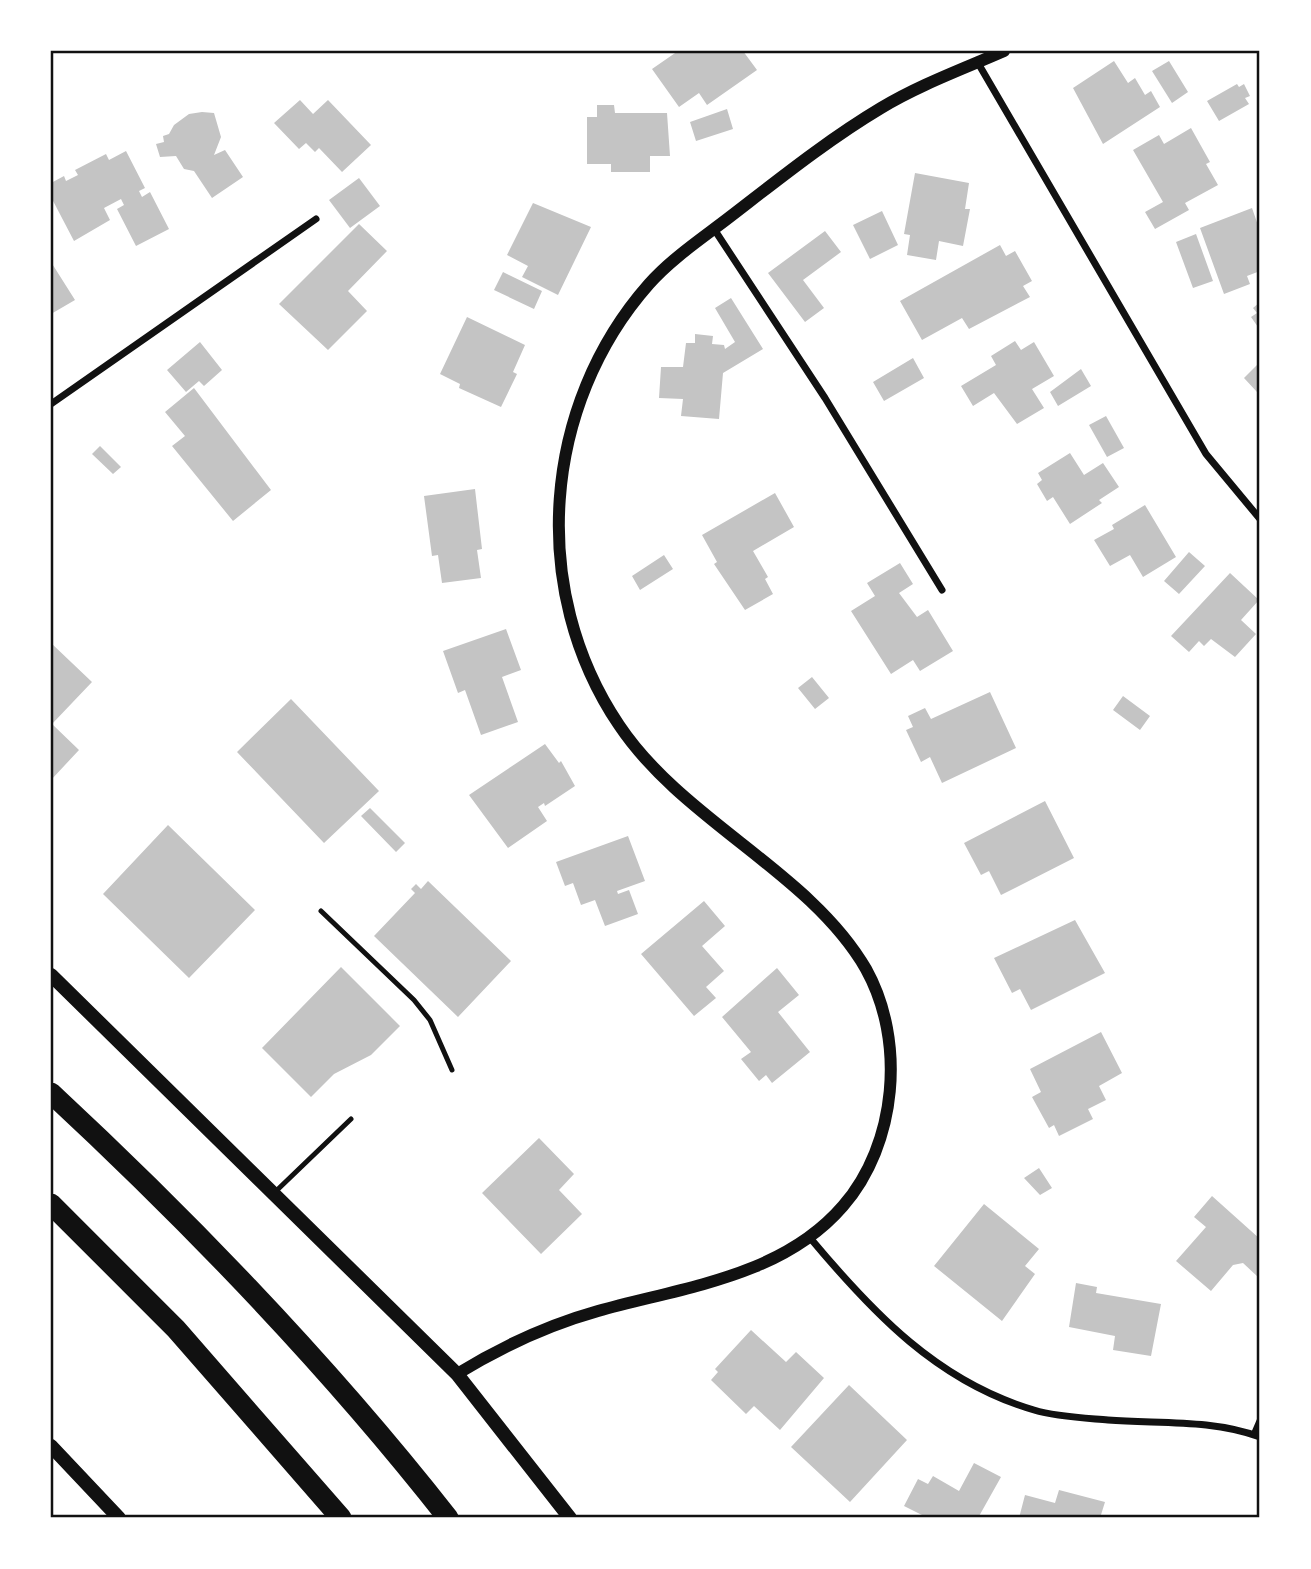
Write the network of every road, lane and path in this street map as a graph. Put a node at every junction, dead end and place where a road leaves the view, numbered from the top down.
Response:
1 (1004, 51) edge
2 (978, 63) junction
3 (316, 219) dead end
4 (714, 229) junction
5 (51, 404) edge
6 (1260, 519) edge
7 (942, 590) dead end
8 (321, 911) dead end
9 (51, 975) edge
10 (453, 1070) dead end
11 (51, 1093) edge
12 (351, 1119) dead end
13 (274, 1193) junction
14 (51, 1204) edge
15 (811, 1239) junction
16 (457, 1374) junction
17 (1260, 1421) edge
18 (1257, 1436) edge
19 (51, 1446) edge
20 (119, 1518) edge
21 (341, 1518) edge
22 (448, 1518) edge
23 (570, 1518) edge

1 - 2 street
2 - 4 street
2 - 6 street
3 - 5 street
4 - 7 street
4 - 15 street
8 - 10 lane
9 - 13 main road
11 - 22 highway
12 - 13 lane
13 - 16 main road
14 - 21 highway
15 - 16 street
15 - 18 street
16 - 23 main road
17 - 18 street
19 - 20 main road

